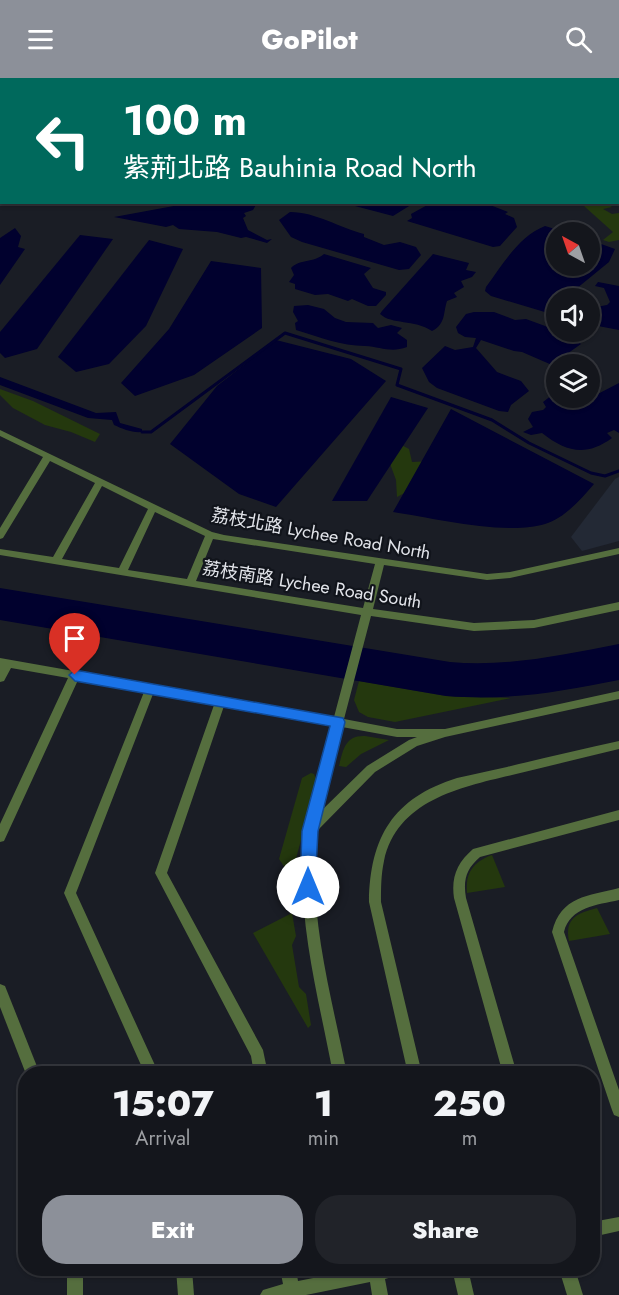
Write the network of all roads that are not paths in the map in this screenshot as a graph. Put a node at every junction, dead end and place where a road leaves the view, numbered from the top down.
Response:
1 (0, 433) edge
2 (48, 456) junction
3 (100, 481) junction
4 (153, 508) junction
5 (210, 535) junction
6 (0, 536) edge
7 (619, 551) edge
8 (0, 552) edge
9 (56, 561) junction
10 (380, 563) junction
11 (122, 572) junction
12 (190, 583) junction
13 (619, 606) edge
14 (367, 612) junction
15 (4, 663) edge
16 (75, 675) junction
17 (0, 678) edge
18 (150, 688) junction
19 (619, 695) edge
20 (221, 701) junction
21 (338, 722) junction
22 (445, 733) junction
23 (619, 745) edge
24 (619, 816) edge
25 (310, 831) junction
26 (0, 837) edge
27 (619, 894) edge
28 (0, 990) edge
29 (30, 1066) edge
30 (148, 1066) edge
31 (260, 1066) edge
32 (339, 1066) edge
33 (413, 1066) edge
34 (508, 1066) edge
35 (619, 1110) edge
36 (619, 1224) edge
37 (600, 1228) edge
38 (75, 1276) edge
39 (185, 1276) edge
40 (289, 1276) edge
41 (357, 1276) edge
42 (377, 1276) edge
43 (462, 1276) edge
44 (569, 1276) edge
45 (291, 1293) edge
46 (75, 1295) edge
47 (186, 1295) edge
48 (268, 1295) edge
49 (380, 1295) edge
50 (466, 1295) edge
51 (575, 1295) edge

1 - 2 street, 荔枝北路 Lychee Road North
2 - 3 street, 荔枝北路 Lychee Road North
2 - 6 street
3 - 4 street, 荔枝北路 Lychee Road North
3 - 9 street
4 - 5 street, 荔枝北路 Lychee Road North
4 - 11 street
5 - 10 street, 荔枝北路 Lychee Road North
5 - 12 street
7 - 10 street, 荔枝北路 Lychee Road North
8 - 9 street, 荔枝南路 Lychee Road South
9 - 11 street, 荔枝南路 Lychee Road South
10 - 14 street
11 - 12 street, 荔枝南路 Lychee Road South
12 - 14 street, 荔枝南路 Lychee Road South
13 - 14 street, 荔枝南路 Lychee Road South
14 - 21 street
15 - 16 street
15 - 17 street
16 - 18 street
16 - 26 street
18 - 20 street
18 - 30 street
19 - 22 street
20 - 21 street
20 - 31 street
21 - 22 street
21 - 25 street
22 - 25 street
23 - 33 street
24 - 34 street
25 - 32 street
27 - 35 street
28 - 29 street
36 - 37 street
38 - 46 street
39 - 47 street
40 - 45 street
41 - 45 street
42 - 49 street
43 - 50 street
44 - 51 street
45 - 48 street

